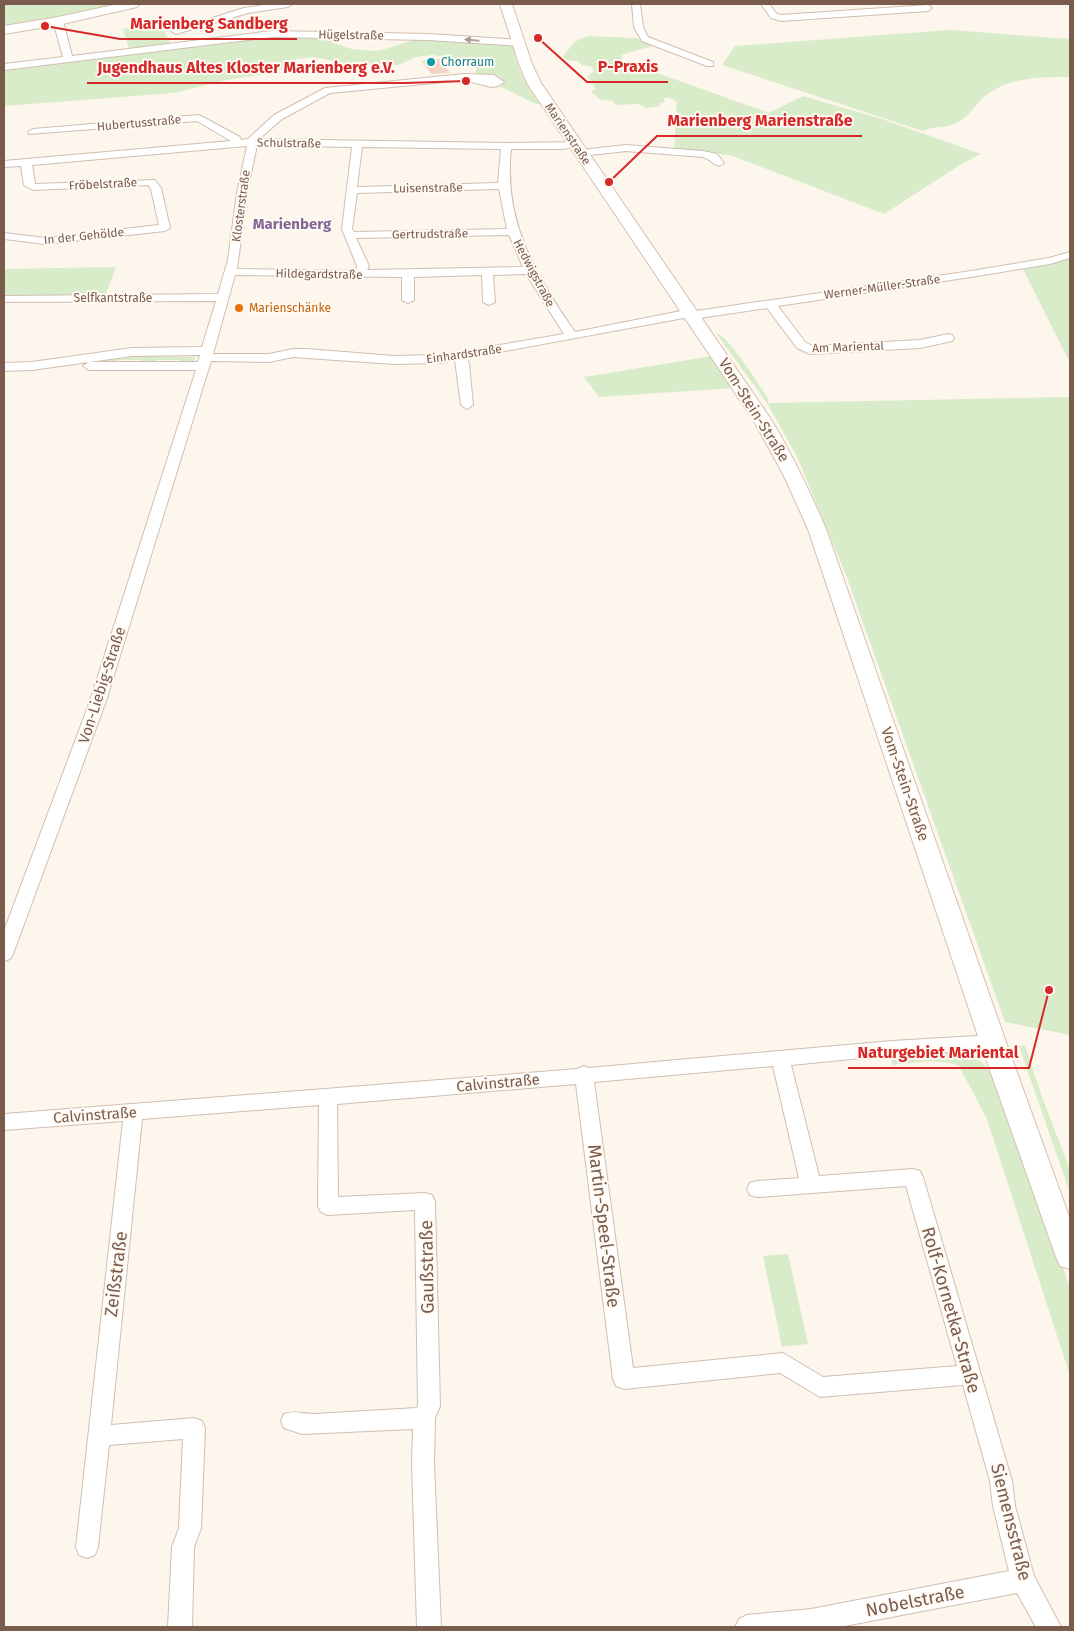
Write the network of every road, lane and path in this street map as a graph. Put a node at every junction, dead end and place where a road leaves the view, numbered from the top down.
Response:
1 (133, 4) edge
2 (288, 4) edge
3 (506, 4) edge
4 (636, 4) edge
5 (765, 4) edge
6 (270, 5) edge
7 (926, 6) edge
8 (876, 8) edge
9 (936, 18) dead end
10 (58, 21) junction
11 (4, 30) edge
12 (176, 31) dead end
13 (520, 43) junction
14 (68, 60) junction
15 (710, 64) dead end
16 (4, 67) edge
17 (474, 77) dead end
18 (33, 132) dead end
19 (252, 142) junction
20 (236, 143) junction
21 (357, 144) junction
22 (506, 146) junction
23 (578, 149) junction
24 (26, 162) junction
25 (719, 163) dead end
26 (4, 164) edge
27 (504, 186) junction
28 (352, 190) junction
29 (166, 228) joint
30 (513, 232) junction
31 (348, 235) junction
32 (4, 236) edge
33 (1070, 255) edge
34 (531, 270) junction
35 (230, 272) junction
36 (487, 272) junction
37 (360, 274) junction
38 (408, 274) junction
39 (222, 297) junction
40 (4, 299) edge
41 (408, 300) dead end
42 (490, 302) dead end
43 (770, 304) junction
44 (695, 319) junction
45 (572, 336) junction
46 (948, 338) dead end
47 (460, 357) junction
48 (204, 358) junction
49 (4, 367) edge
50 (466, 405) dead end
51 (189, 414) joint
52 (4, 954) edge
53 (993, 1042) junction
54 (780, 1058) junction
55 (584, 1074) junction
56 (328, 1097) junction
57 (133, 1112) junction
58 (4, 1122) edge
59 (811, 1185) junction
60 (757, 1188) dead end
61 (1070, 1257) edge
62 (969, 1375) junction
63 (424, 1418) junction
64 (292, 1421) dead end
65 (98, 1436) junction
66 (990, 1442) joint
67 (86, 1547) dead end
68 (1023, 1580) junction
69 (180, 1627) edge
70 (430, 1627) edge
71 (747, 1627) edge
72 (1049, 1627) edge

1 - 10 main road
2 - 6 street
3 - 13 main road, Marienstraße
4 - 15 street
5 - 8 street
6 - 12 street
7 - 8 street
7 - 9 street
10 - 11 main road
10 - 14 street
13 -> 14 street, Hügelstraße
13 - 23 main road, Marienstraße
14 - 16 street, Hügelstraße
17 - 19 street
18 - 20 street, Hubertusstraße
19 - 20 street, Schulstraße
19 - 21 street, Schulstraße
19 - 35 street, Klosterstraße
20 - 24 street, Schulstraße
21 - 22 street, Schulstraße
21 - 28 street
22 - 23 street, Schulstraße
22 - 27 street, Hedwigstraße
23 - 25 street, Schulstraße
23 - 44 main road, Marienstraße
24 - 26 street, Schulstraße
24 - 29 street, Fröbelstraße
27 - 28 street, Luisenstraße
27 - 30 street, Hedwigstraße
28 - 31 street
29 - 32 street, In der Gehölde
30 - 31 street, Gertrudstraße
30 - 34 street, Hedwigstraße
31 - 37 street
33 - 43 street, Werner-Müller-Straße
34 - 36 street, Hildegardstraße
34 - 45 street, Hedwigstraße
35 - 37 street, Hildegardstraße
35 - 39 street, Klosterstraße
36 - 38 street, Hildegardstraße
36 - 42 street
37 - 38 street, Hildegardstraße
38 - 41 street
39 - 40 street, Selfkantstraße
39 - 48 street, Klosterstraße
43 - 44 street, Werner-Müller-Straße
43 - 46 street, Am Mariental
44 - 45 street, Einhardstraße
44 - 53 main road, Vom-Stein-Straße
45 - 47 street, Einhardstraße
47 - 48 street, Einhardstraße
47 - 50 street
48 - 49 street, Einhardstraße
48 - 51 street, Klosterstraße
51 - 52 street, Von-Liebig-Straße
53 - 54 street, Calvinstraße
53 - 61 main road, Vom-Stein-Straße
54 - 55 street, Calvinstraße
54 - 59 street
55 - 56 street, Calvinstraße
55 - 62 street, Martin-Speel-Straße
56 - 57 street, Calvinstraße
56 - 63 street, Gaußstraße
57 - 58 street, Calvinstraße
57 - 65 street, Zeißstraße
59 - 60 street
59 - 62 street, Rolf-Kornetka-Straße
62 - 66 street, Rolf-Kornetka-Straße
63 - 64 street
63 - 70 street, Gaußstraße
65 - 67 street, Zeißstraße
65 - 69 street
66 - 68 street, Siemensstraße
68 - 71 street, Nobelstraße
68 - 72 street, Siemensstraße

